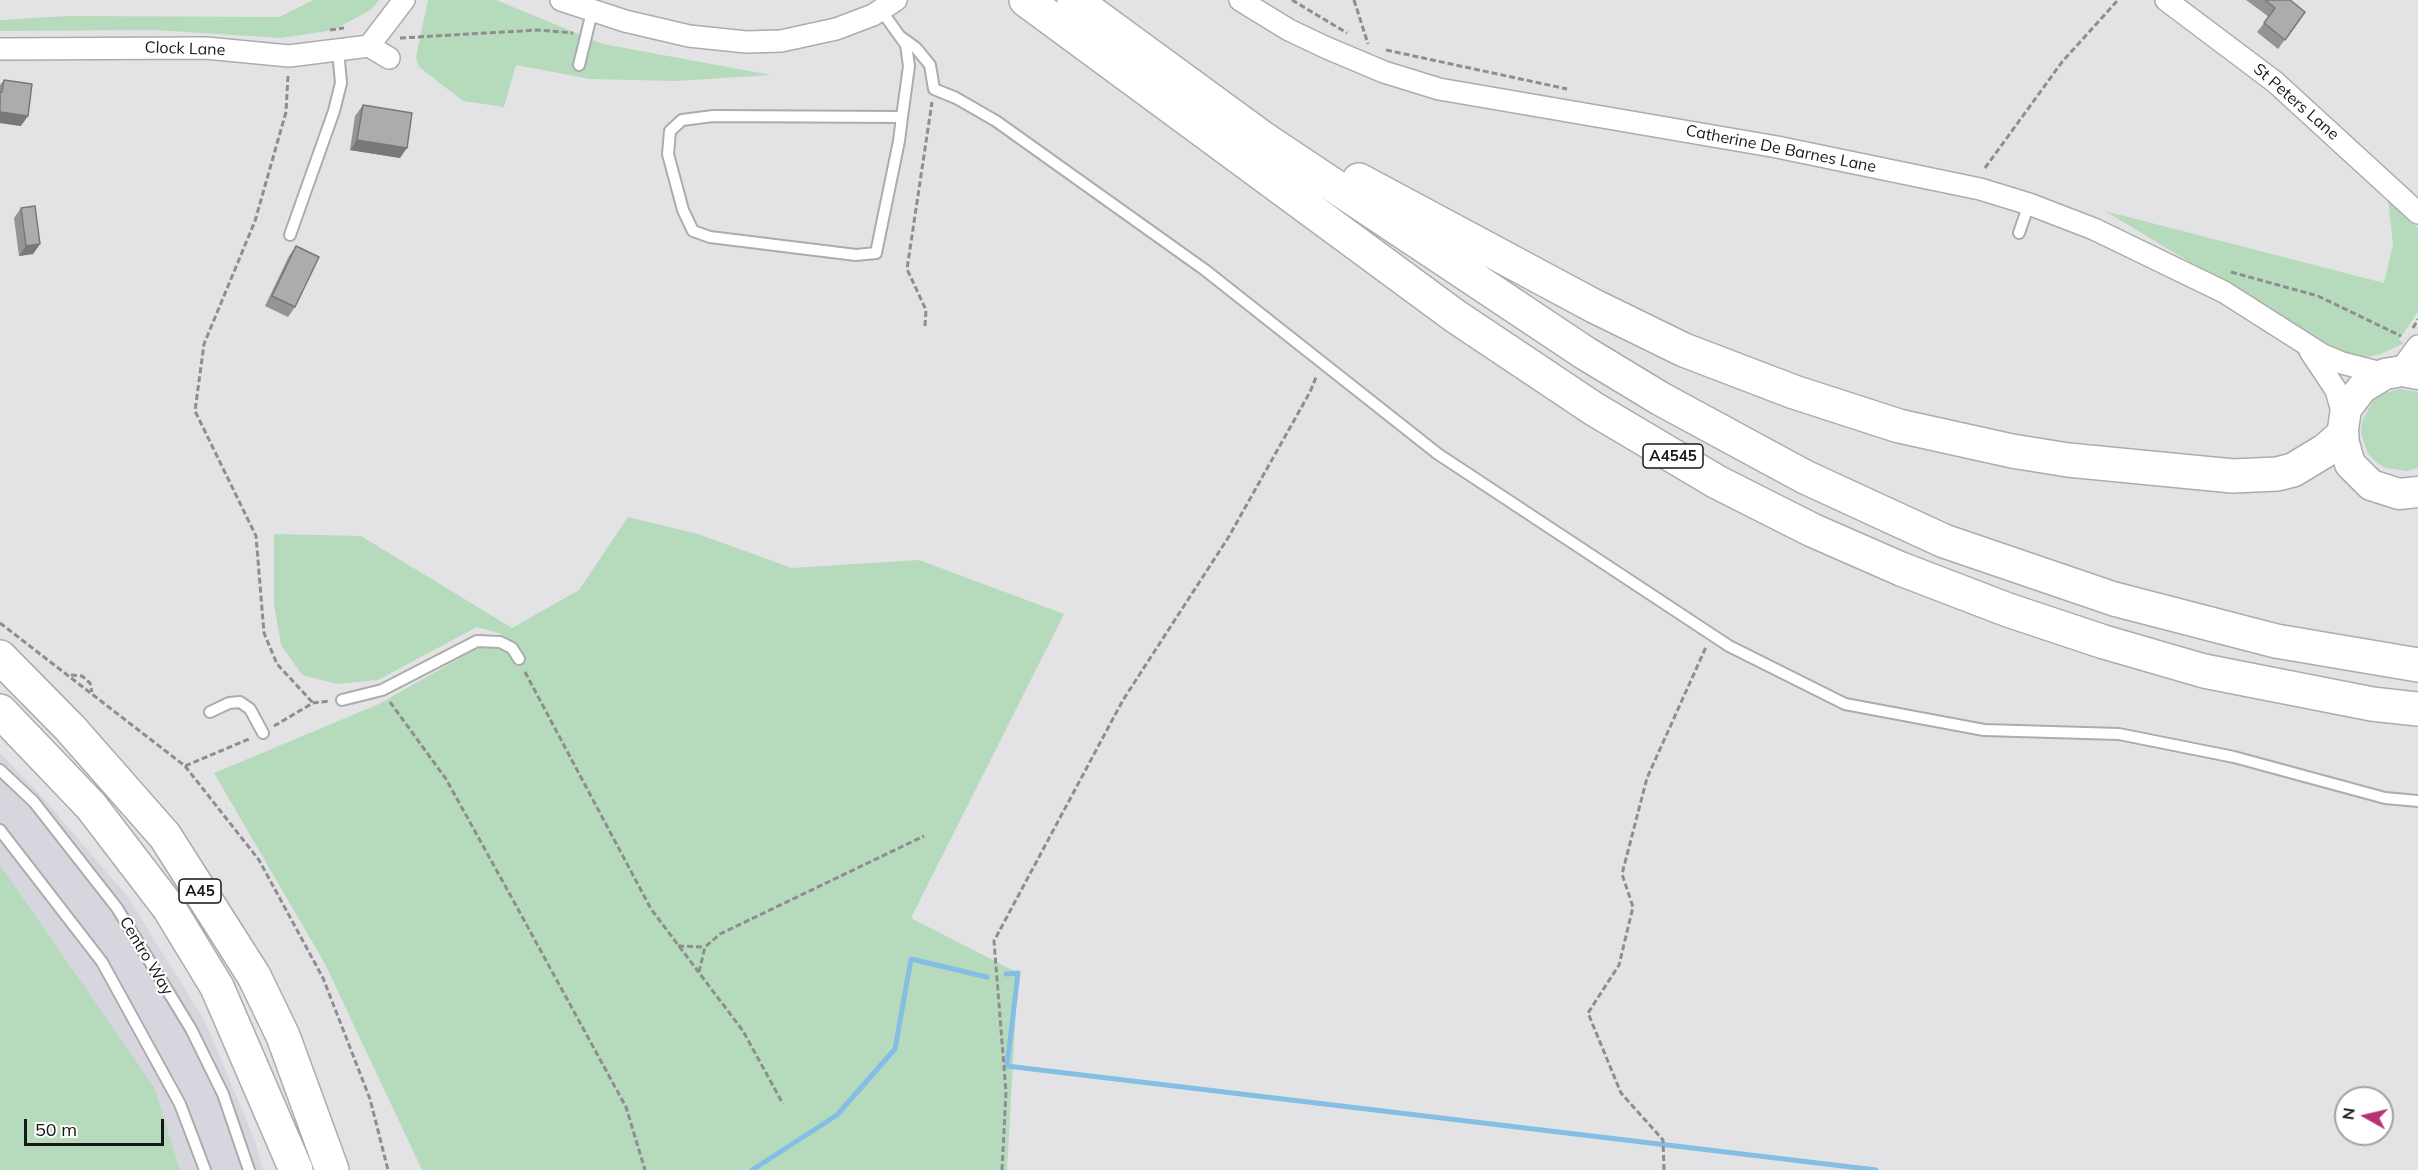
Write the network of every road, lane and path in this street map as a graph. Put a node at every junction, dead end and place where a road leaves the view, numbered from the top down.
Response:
1 (404, 0) edge
2 (561, 0) edge
3 (1026, 0) edge
4 (1074, 0) edge
5 (1240, 0) edge
6 (1292, 0) edge
7 (1354, 0) edge
8 (2118, 0) edge
9 (2166, 0) edge
10 (888, 5) edge
11 (592, 12) junction
12 (1349, 34) dead end
13 (588, 35) junction
14 (901, 37) junction
15 (1359, 40) dead end
16 (369, 46) junction
17 (391, 48) joint
18 (0, 49) edge
19 (338, 50) junction
20 (289, 57) junction
21 (579, 65) dead end
22 (934, 89) junction
23 (1215, 104) junction
24 (902, 117) junction
25 (1985, 168) dead end
26 (2030, 204) junction
27 (2418, 213) edge
28 (2019, 233) dead end
29 (290, 235) dead end
30 (925, 326) dead end
31 (2307, 345) junction
32 (2418, 346) edge
33 (1322, 363) junction
34 (2400, 373) edge
35 (2343, 427) junction
36 (2418, 492) edge
37 (0, 623) edge
38 (1711, 635) junction
39 (0, 657) edge
40 (519, 659) joint
41 (2418, 664) edge
42 (69, 675) junction
43 (92, 692) junction
44 (342, 700) joint
45 (389, 702) dead end
46 (313, 703) junction
47 (2418, 710) edge
48 (0, 711) edge
49 (210, 712) dead end
50 (262, 733) junction
51 (185, 766) junction
52 (0, 770) edge
53 (2418, 801) edge
54 (0, 830) edge
55 (924, 836) dead end
56 (678, 946) junction
57 (705, 947) junction
58 (699, 972) junction
59 (783, 1104) dead end
60 (205, 1170) edge
61 (249, 1170) edge
62 (296, 1170) edge
63 (332, 1170) edge
64 (388, 1170) edge
65 (645, 1170) edge
66 (1002, 1170) edge
67 (1664, 1170) edge

1 - 16 street
2 - 11 street
3 - 47 highway, A4545
4 - 23 highway, A4545
5 - 26 street, Catherine De Barnes Lane
6 - 12 path
7 - 15 path
8 - 25 path
9 - 27 street, St Peters Lane
10 - 11 street
10 - 14 lane
11 - 13 lane
13 - 17 path
13 - 21 lane
14 - 22 lane
14 - 24 lane
16 - 17 street
16 - 19 street, Clock Lane
18 - 20 street, Clock Lane
19 - 20 street, Clock Lane
19 - 29 lane
20 - 46 path
22 - 30 path
22 - 33 lane
23 - 35 highway
23 - 41 highway, A4545
24 - 24 lane
26 - 28 lane
26 - 31 street, Catherine De Barnes Lane
31 - 34 street, Catherine De Barnes Lane
31 - 35 street, Catherine De Barnes Lane
32 - 34 street
33 - 38 lane
33 - 66 path
34 - 35 main road
35 - 36 main road
37 - 42 path
38 - 53 lane
38 - 67 path
39 - 63 highway, A45
40 - 44 lane
40 - 56 path
42 - 43 path
42 - 43 path
43 - 51 path
44 - 46 path
45 - 65 path
46 - 50 path
48 - 62 highway, A45
49 - 50 lane
50 - 51 path
51 - 64 path
52 - 61 lane, Centro Way
54 - 60 lane
55 - 57 path
56 - 57 path
56 - 58 path
57 - 58 path
58 - 59 path

